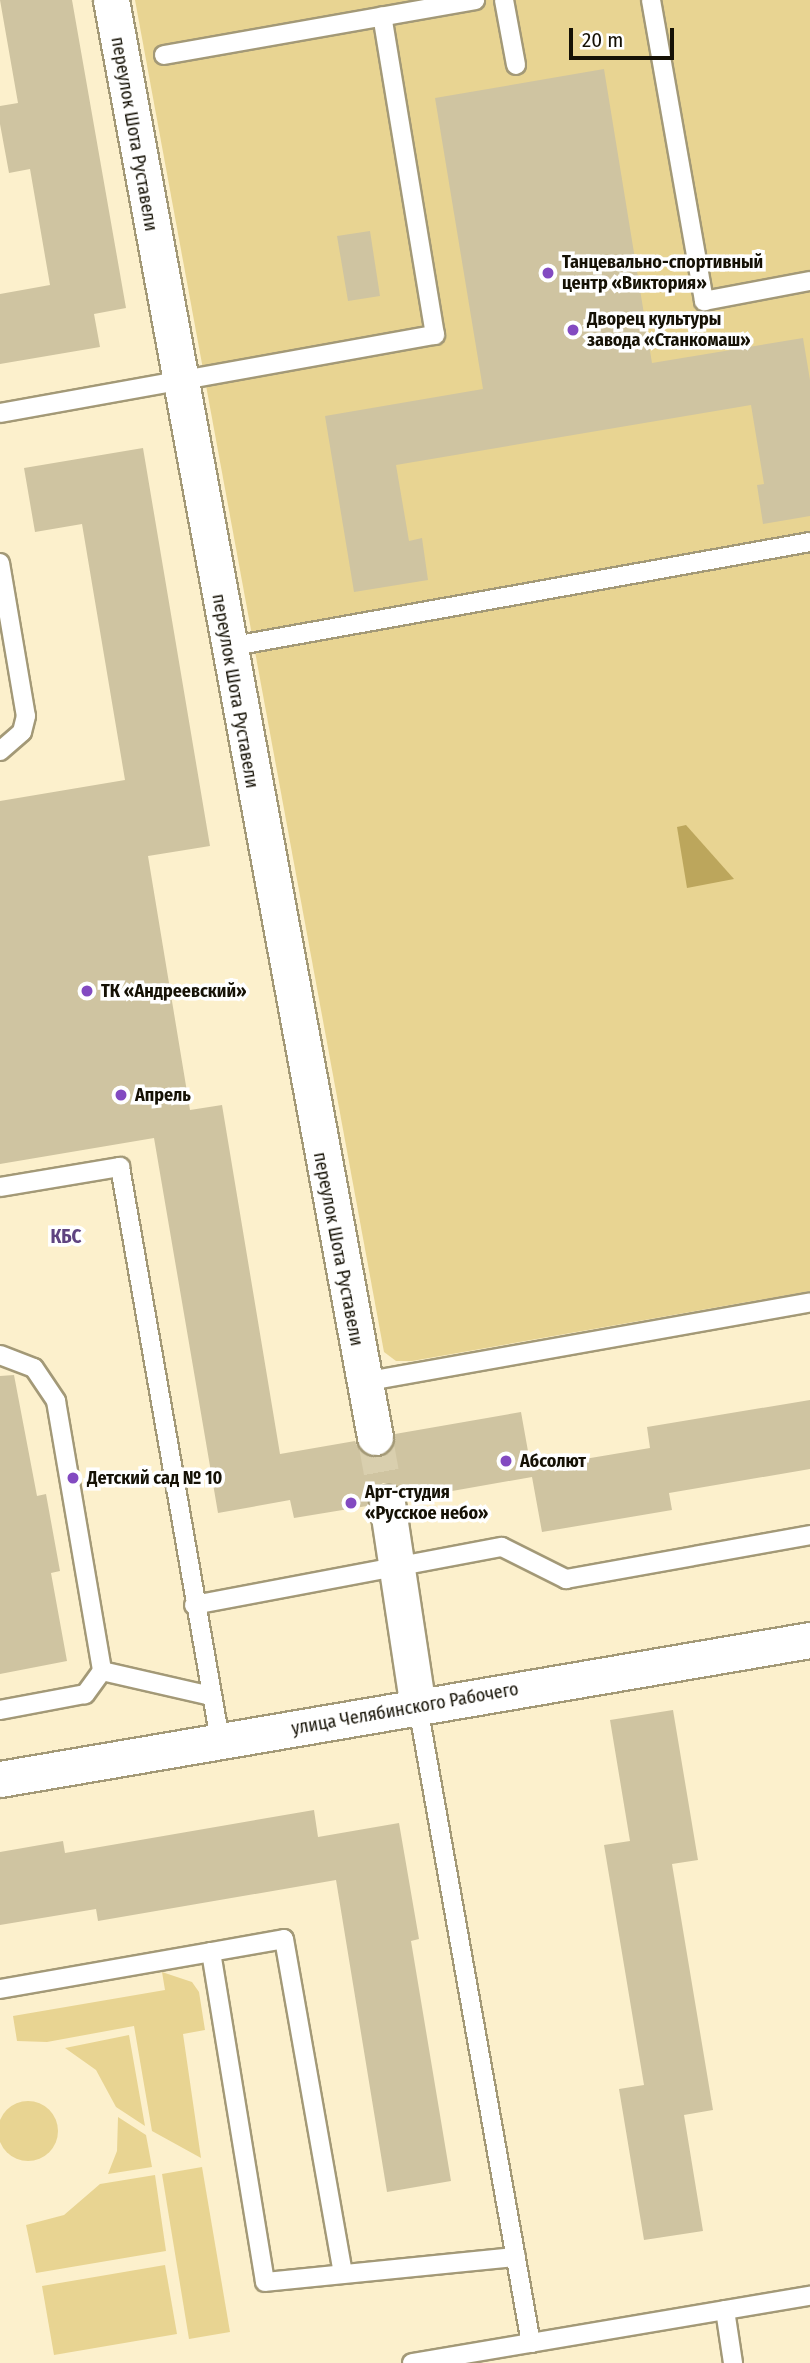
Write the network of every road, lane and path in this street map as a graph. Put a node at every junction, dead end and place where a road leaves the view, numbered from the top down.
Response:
1 (111, 0) edge
2 (475, 0) edge
3 (504, 0) edge
4 (651, 0) edge
5 (382, 16) junction
6 (164, 55) dead end
7 (516, 65) dead end
8 (810, 281) edge
9 (177, 382) junction
10 (0, 413) edge
11 (810, 542) edge
12 (0, 563) edge
13 (228, 647) junction
14 (0, 751) edge
15 (0, 1187) edge
16 (810, 1301) edge
17 (0, 1355) edge
18 (363, 1382) junction
19 (375, 1437) tunnel mouth
20 (387, 1503) tunnel mouth
21 (810, 1535) edge
22 (400, 1568) junction
23 (194, 1605) junction
24 (810, 1640) edge
25 (102, 1671) junction
26 (211, 1696) junction
27 (418, 1706) junction
28 (0, 1710) edge
29 (220, 1740) junction
30 (0, 1779) edge
31 (211, 1952) junction
32 (0, 1989) edge
33 (516, 2257) junction
34 (343, 2272) junction
35 (810, 2296) edge
36 (725, 2310) junction
37 (531, 2343) junction
38 (412, 2363) edge
39 (733, 2363) edge

1 - 9 street, переулок Шота Руставели
2 - 5 lane
3 - 7 lane
4 - 8 lane
5 - 6 lane
5 - 9 lane
9 - 10 lane
9 - 13 street, переулок Шота Руставели
11 - 13 lane
12 - 14 lane
13 - 18 street, переулок Шота Руставели
15 - 23 lane
16 - 18 lane
17 - 25 lane
18 - 19 street, переулок Шота Руставели
20 - 22 street
21 - 22 lane
22 - 23 lane
22 - 27 street
23 - 26 lane
24 - 27 street, улица Челябинского Рабочего
25 - 26 lane
25 - 28 lane
26 - 29 lane
27 - 29 street, улица Челябинского Рабочего
27 - 33 lane
29 - 30 street, улица Челябинского Рабочего
31 - 32 lane
31 - 34 lane
31 - 34 lane
33 - 34 lane
33 - 37 lane
35 - 36 lane
36 - 37 lane
36 - 39 lane
37 - 38 lane

